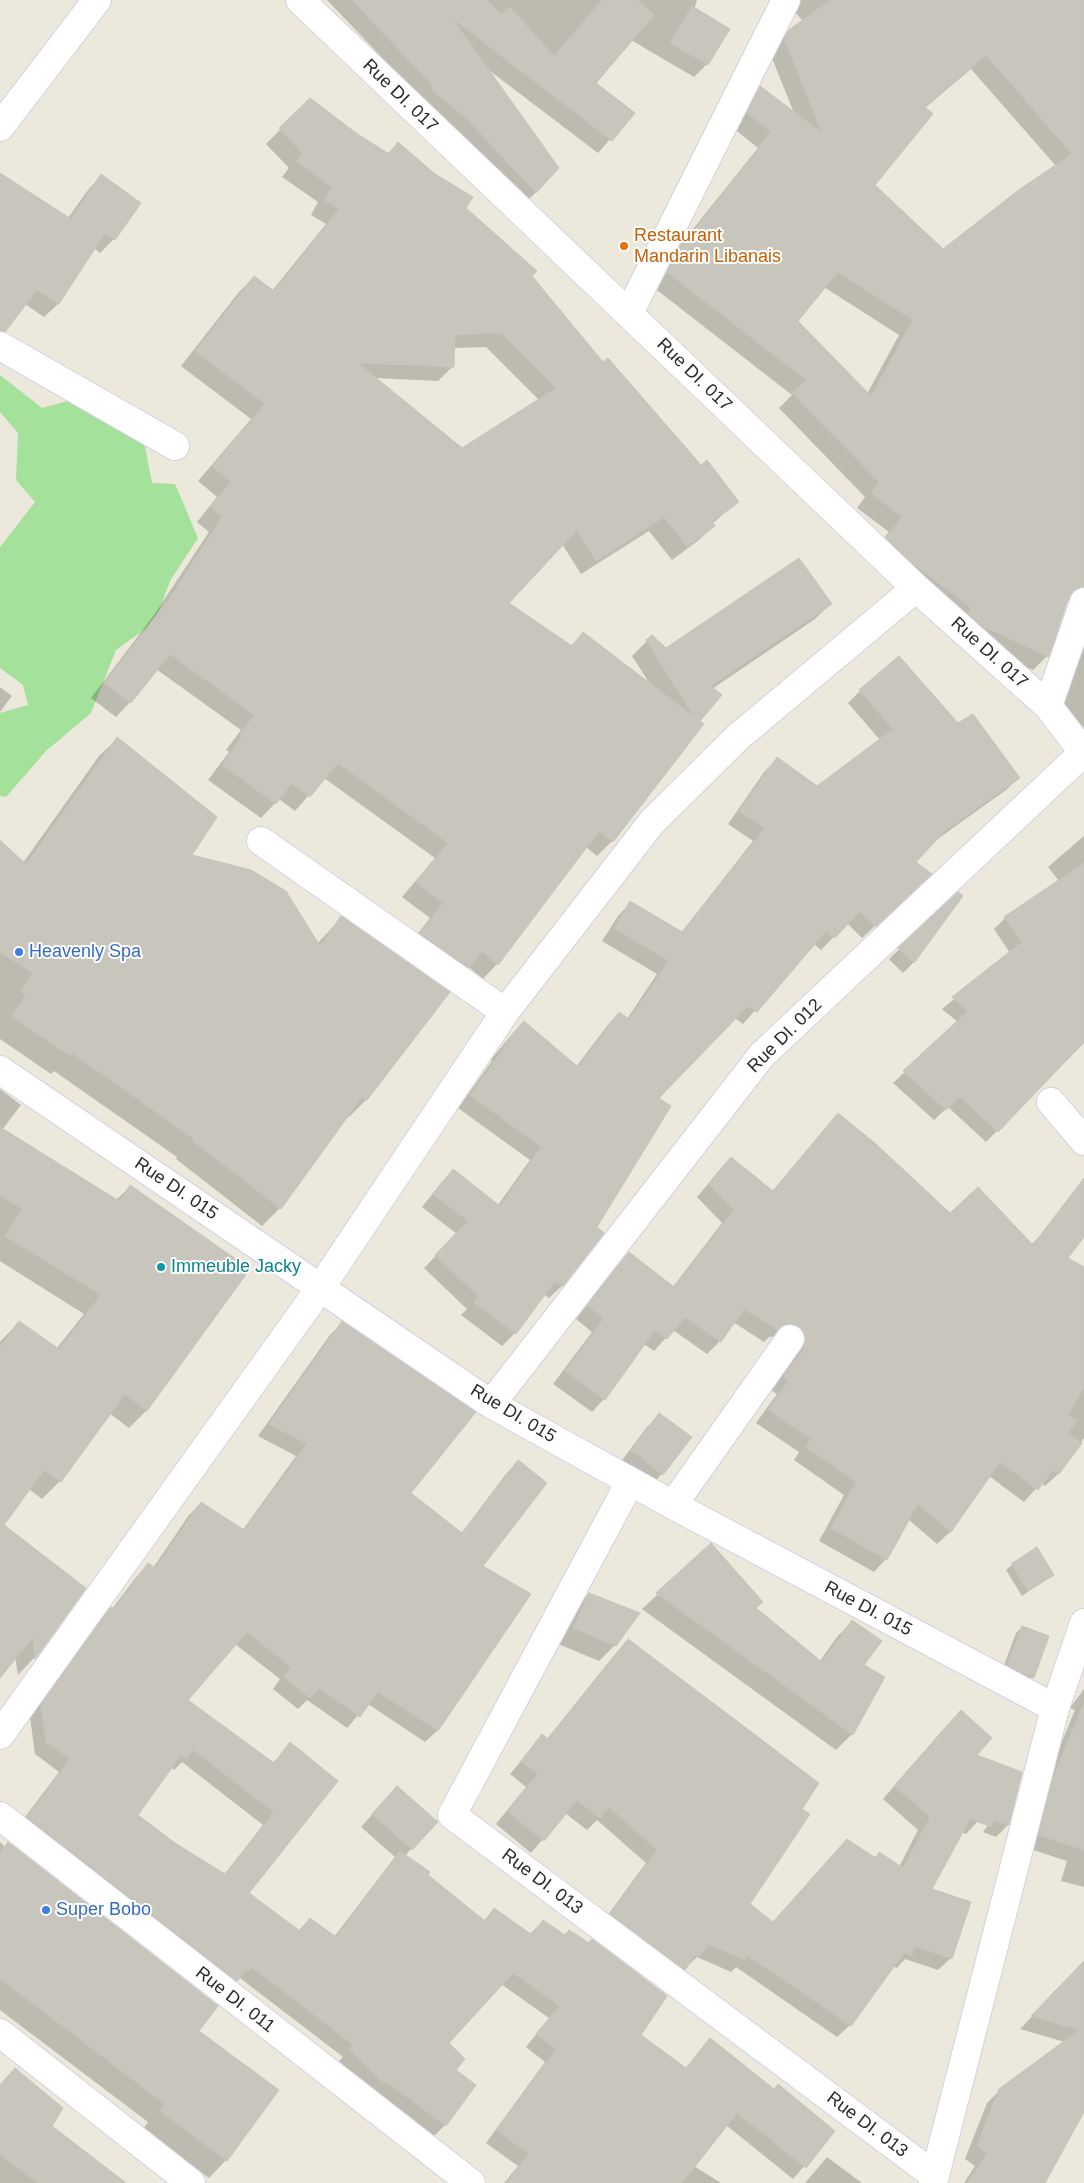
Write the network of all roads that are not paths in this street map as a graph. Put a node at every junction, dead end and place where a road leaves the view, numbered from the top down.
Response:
1 (97, 0) edge
2 (300, 0) edge
3 (786, 0) edge
4 (0, 127) edge
5 (630, 313) junction
6 (0, 346) edge
7 (175, 446) dead end
8 (916, 588) junction
9 (1084, 602) edge
10 (1048, 706) junction
11 (1084, 752) edge
12 (261, 842) dead end
13 (505, 1012) junction
14 (0, 1070) edge
15 (1051, 1102) dead end
16 (1084, 1141) edge
17 (321, 1287) junction
18 (790, 1339) dead end
19 (491, 1404) junction
20 (630, 1482) junction
21 (672, 1505) junction
22 (1084, 1623) edge
23 (1055, 1708) junction
24 (0, 1735) edge
25 (0, 1816) edge
26 (0, 2033) edge
27 (934, 2180) edge
28 (184, 2181) edge
29 (471, 2183) edge

1 - 4 street
2 - 5 street, Rue DI. 017
3 - 5 street
5 - 8 street, Rue DI. 017
6 - 7 street
8 - 10 street, Rue DI. 017
8 - 13 street
9 - 10 street
10 - 11 street, Rue DI. 017
11 - 19 street, Rue DI. 012
12 - 13 street
13 - 17 street
14 - 17 street, Rue DI. 015
15 - 16 street
17 - 19 street, Rue DI. 015
17 - 24 street
18 - 21 street
19 - 20 street, Rue DI. 015
20 - 21 street, Rue DI. 015
20 - 27 street, Rue DI. 013
21 - 23 street, Rue DI. 015
22 - 23 street
23 - 27 street
25 - 29 street, Rue DI. 011
26 - 28 street

